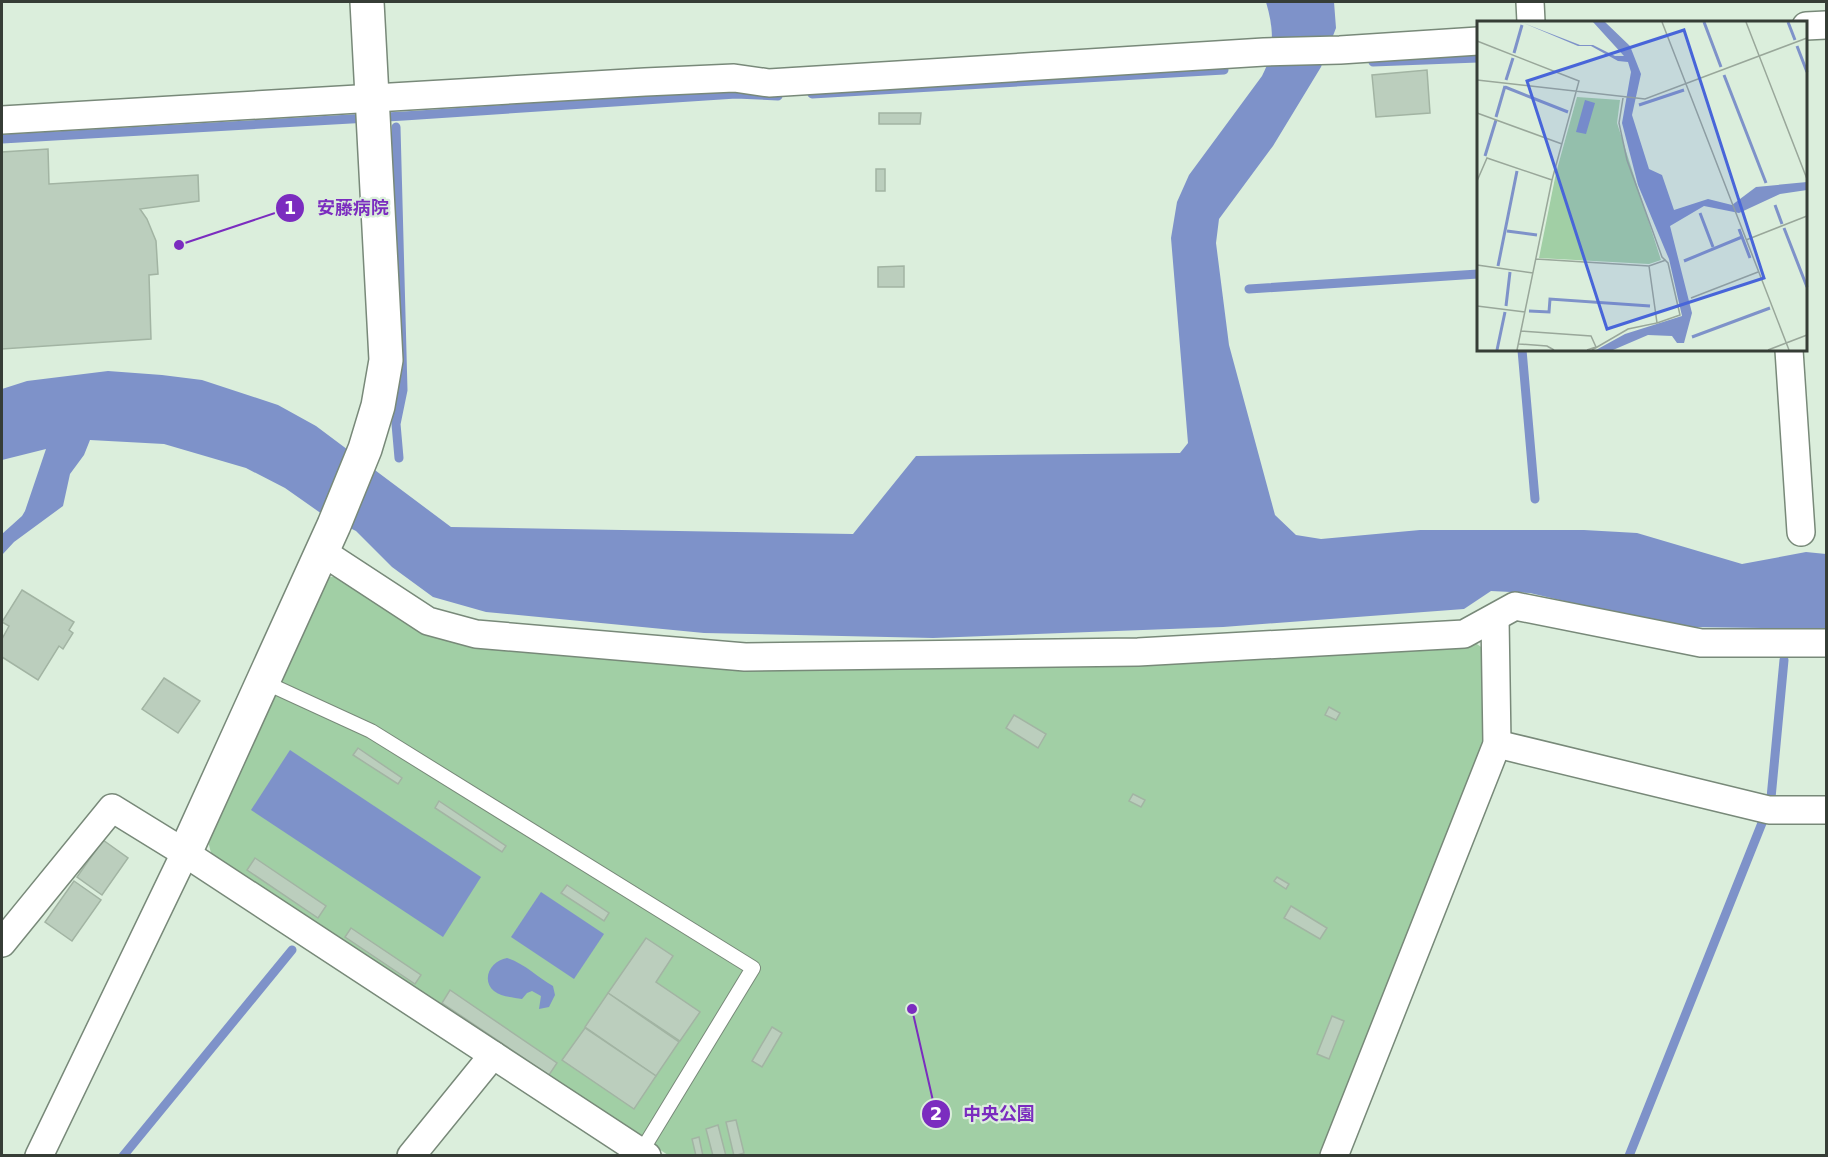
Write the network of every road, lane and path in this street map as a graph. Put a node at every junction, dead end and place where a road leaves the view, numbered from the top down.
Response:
1 (366, 2) edge
2 (1530, 2) edge
3 (1531, 21) edge
4 (1827, 25) edge
5 (1807, 26) edge
6 (1477, 41) edge
7 (373, 112) junction
8 (2, 120) edge
9 (1790, 351) edge
10 (1801, 532) dead end
11 (328, 538) junction
12 (1495, 618) junction
13 (1827, 643) edge
14 (262, 681) junction
15 (1497, 744) junction
16 (1827, 810) edge
17 (185, 853) junction
18 (2, 943) edge
19 (493, 1055) junction
20 (644, 1154) edge
21 (39, 1155) edge
22 (411, 1155) edge
23 (1334, 1155) edge

1 - 7 street
2 - 3 street
4 - 5 street
6 - 7 street
7 - 8 street
7 - 11 street
9 - 10 street
11 - 12 street
11 - 14 street
12 - 13 street
12 - 15 street
14 - 17 street
14 - 20 lane
15 - 16 street
15 - 23 street
17 - 18 street
17 - 19 street
17 - 21 street
19 - 20 street
19 - 22 street

